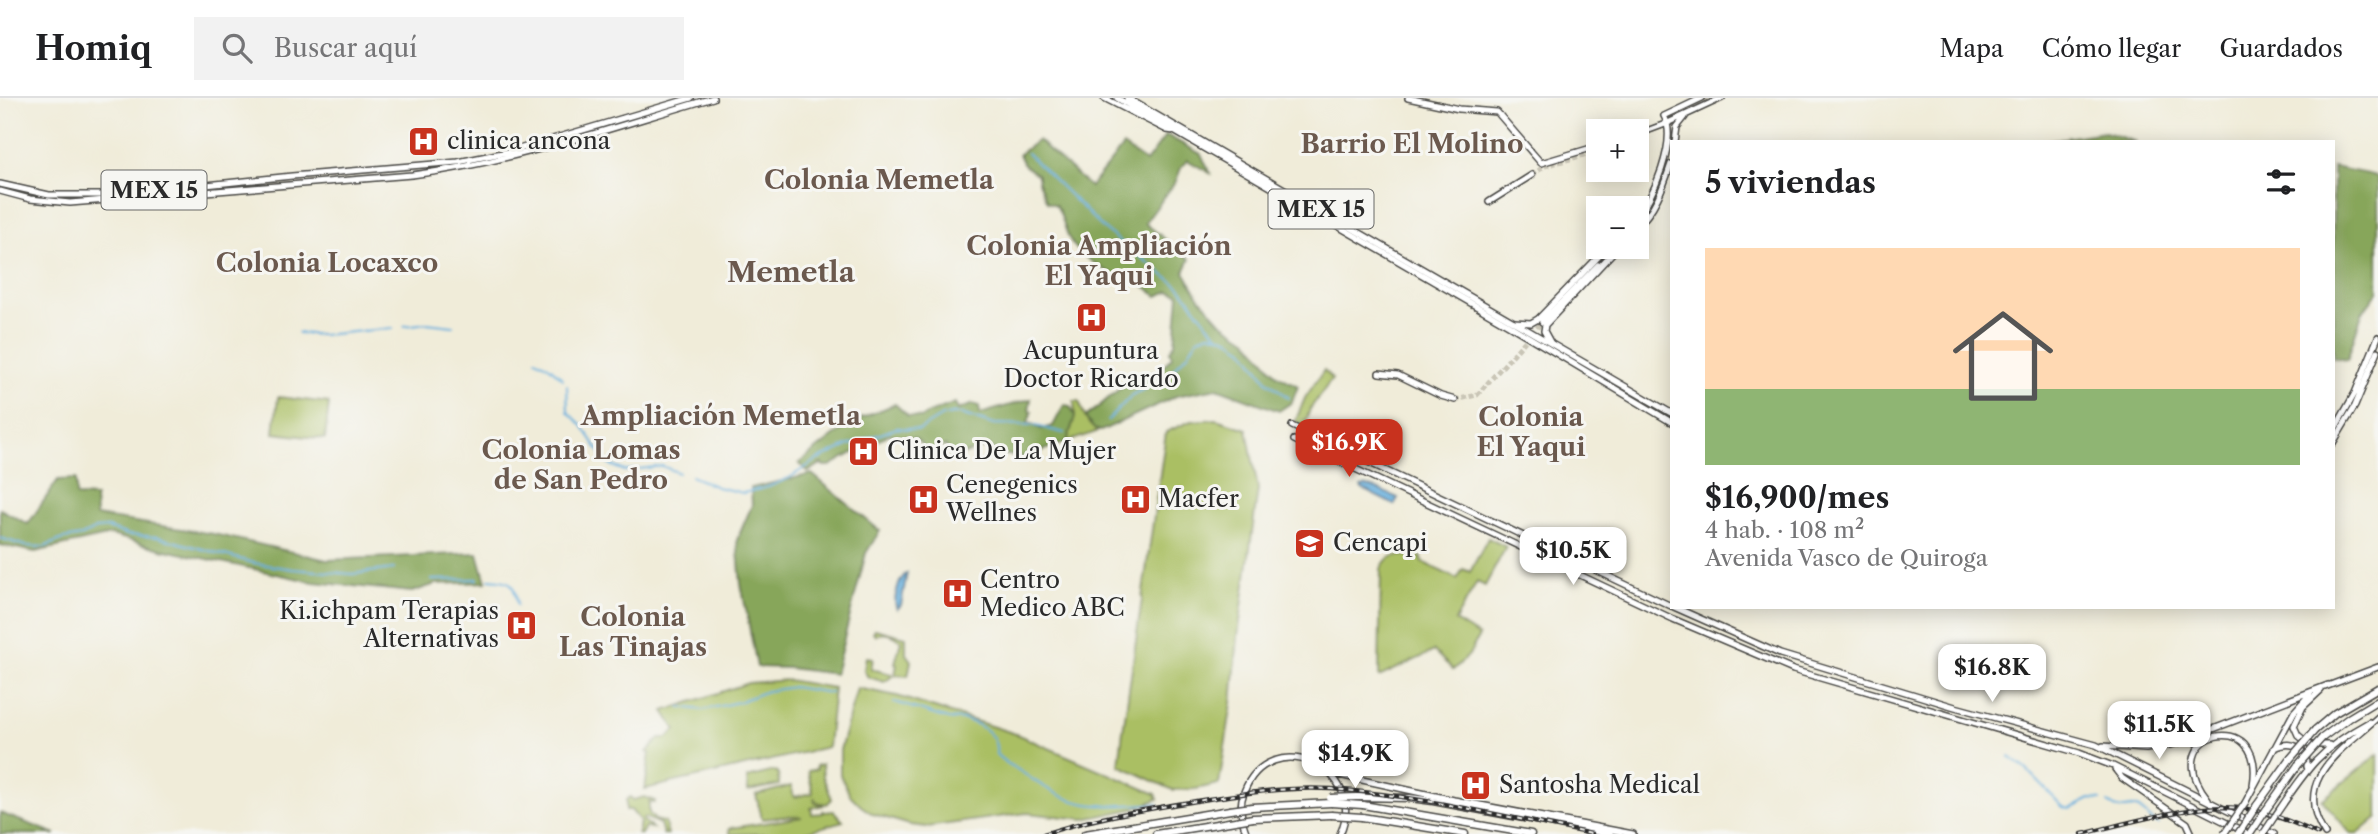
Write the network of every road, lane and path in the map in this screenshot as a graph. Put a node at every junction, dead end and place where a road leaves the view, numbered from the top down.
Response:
1 (691, 98) edge
2 (713, 98) edge
3 (1104, 98) edge
4 (1117, 98) edge
5 (1128, 98) edge
6 (1408, 98) edge
7 (1702, 98) edge
8 (1722, 98) edge
9 (1690, 113) junction
10 (1668, 123) junction
11 (1649, 130) edge
12 (1177, 132) junction
13 (1675, 140) edge
14 (1586, 150) edge
15 (1670, 167) edge
16 (1532, 175) tunnel mouth
17 (0, 184) edge
18 (0, 191) edge
19 (1649, 198) edge
20 (1489, 202) dead end
21 (1649, 213) edge
22 (1597, 259) edge
23 (1606, 259) edge
24 (1513, 322) junction
25 (1542, 322) junction
26 (2378, 337) edge
27 (1552, 345) junction
28 (2378, 351) edge
29 (1379, 373) dead end
30 (1455, 400) dead end
31 (1670, 412) edge
32 (1670, 421) edge
33 (1292, 426) dead end
34 (2335, 428) edge
35 (1294, 440) dead end
36 (2335, 440) edge
37 (1670, 606) edge
38 (1678, 609) edge
39 (2378, 667) edge
40 (2326, 687) junction
41 (2378, 688) edge
42 (2378, 701) edge
43 (2378, 717) edge
44 (2333, 744) junction
45 (2096, 745) junction
46 (2274, 748) junction
47 (2113, 766) junction
48 (2307, 770) junction
49 (1330, 773) junction
50 (2252, 791) junction
51 (1331, 800) junction
52 (2210, 802) junction
53 (1086, 834) edge
54 (1156, 834) edge
55 (1247, 834) edge
56 (1340, 834) edge
57 (1465, 834) edge
58 (1531, 834) edge
59 (1610, 834) edge
60 (1633, 834) edge
61 (2192, 834) edge
62 (2224, 834) edge
63 (2238, 834) edge
64 (2250, 834) edge
65 (2263, 834) edge
66 (2274, 834) edge
67 (2326, 834) edge

1 - 17 main road, MEX 15
2 - 18 main road, MEX 15
3 - 12 main road
4 - 12 main road, MEX 15
5 - 24 main road, MEX 15
6 - 14 main road
7 - 10 main road
8 - 9 main road
9 - 10 main road
9 - 13 main road
10 - 11 main road
10 - 19 main road
12 - 32 main road, MEX 15
15 - 21 main road
16 - 20 main road
22 - 25 main road
23 - 25 main road
24 - 25 main road
24 - 27 main road, MEX 15
25 - 27 main road
26 - 34 main road
27 - 31 main road, MEX 15
28 - 36 main road
29 - 30 main road
33 - 37 main road
35 - 47 main road
38 - 45 main road
39 - 40 main road
40 - 44 main road
40 - 45 main road
40 - 46 main road
41 - 63 highway, bridge
42 - 64 highway, bridge
43 - 44 main road
43 - 67 main road
44 - 48 main road
45 - 52 main road
46 - 48 main road
46 - 50 main road
47 - 61 main road
47 - 64 main road
48 - 65 main road, bridge
49 - 55 main road
49 - 56 main road
49 - 60 main road
50 - 52 main road
50 - 62 main road, bridge
51 - 53 highway, bridge
51 - 58 highway, bridge
51 - 59 highway, bridge
52 - 66 main road
54 - 57 highway, bridge

